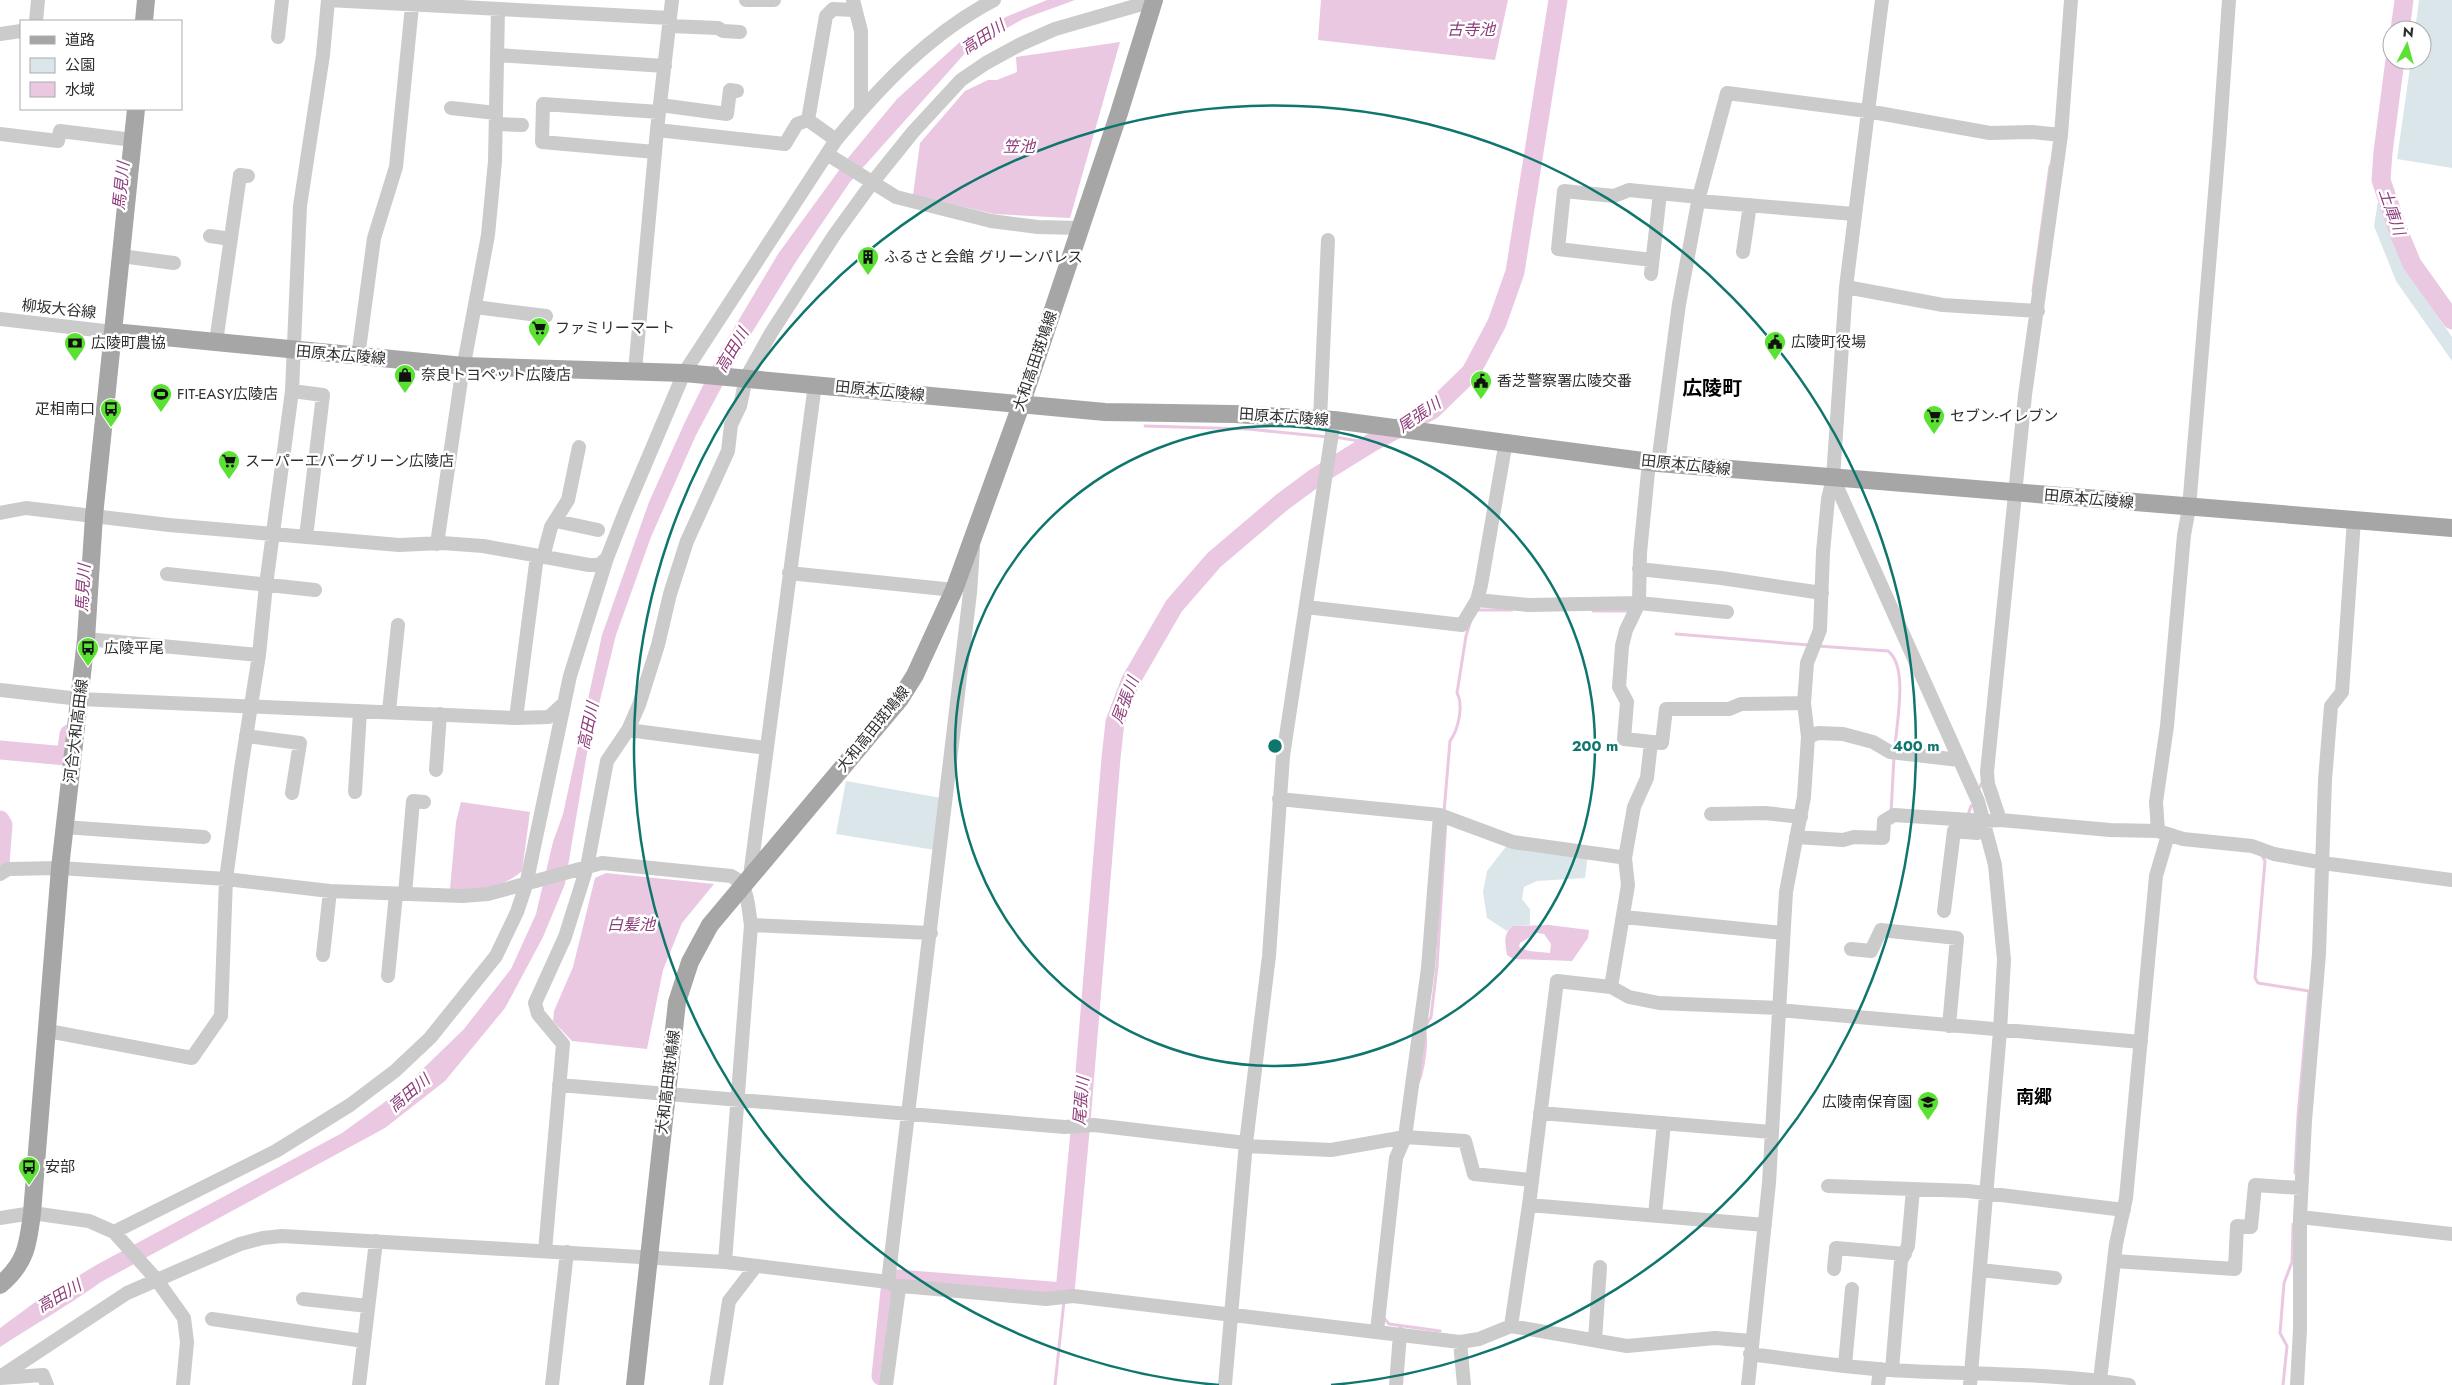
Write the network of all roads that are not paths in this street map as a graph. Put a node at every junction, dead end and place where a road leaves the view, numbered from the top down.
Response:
1 (38, 0) edge
2 (146, 0) edge
3 (282, 0) edge
4 (328, 0) edge
5 (672, 0) edge
6 (746, 0) edge
7 (774, 0) edge
8 (994, 0) edge
9 (1155, 0) edge
10 (1882, 0) edge
11 (2071, 0) edge
12 (2228, 0) edge
13 (470, 4) edge
14 (543, 5) edge
15 (854, 5) edge
16 (412, 6) junction
17 (577, 6) edge
18 (498, 9) junction
19 (36, 20) edge
20 (144, 20) edge
21 (670, 22) junction
22 (20, 31) edge
23 (740, 32) dead end
24 (0, 34) edge
25 (278, 37) dead end
26 (497, 55) junction
27 (665, 66) junction
28 (736, 90) dead end
29 (451, 108) dead end
30 (659, 109) junction
31 (861, 109) junction
32 (136, 110) edge
33 (1867, 111) junction
34 (496, 118) junction
35 (808, 120) junction
36 (522, 125) dead end
37 (657, 130) junction
38 (0, 134) edge
39 (2055, 135) junction
40 (128, 139) junction
41 (836, 140) junction
42 (655, 152) junction
43 (832, 157) junction
44 (248, 176) dead end
45 (871, 182) junction
46 (1660, 193) junction
47 (1699, 199) junction
48 (1750, 205) junction
49 (1854, 214) junction
50 (1079, 228) junction
51 (210, 236) dead end
52 (231, 240) junction
53 (1328, 240) dead end
54 (1743, 252) dead end
55 (121, 256) junction
56 (174, 263) dead end
57 (1846, 287) junction
58 (475, 307) junction
59 (2032, 311) junction
60 (546, 316) dead end
61 (0, 319) edge
62 (114, 332) junction
63 (216, 342) junction
64 (293, 350) junction
65 (358, 356) junction
66 (464, 366) junction
67 (635, 371) junction
68 (688, 374) junction
69 (744, 378) junction
70 (815, 384) junction
71 (292, 391) junction
72 (1020, 405) junction
73 (1329, 433) junction
74 (1506, 442) junction
75 (579, 447) dead end
76 (1654, 462) junction
77 (1833, 478) junction
78 (2015, 493) junction
79 (2189, 508) junction
80 (0, 513) edge
81 (89, 515) junction
82 (2354, 520) junction
83 (556, 521) junction
84 (2452, 528) edge
85 (598, 530) dead end
86 (274, 533) junction
87 (974, 534) junction
88 (306, 538) junction
89 (437, 544) junction
90 (540, 557) junction
91 (607, 558) junction
92 (1639, 570) junction
93 (789, 573) junction
94 (167, 574) dead end
95 (266, 585) junction
96 (315, 590) dead end
97 (954, 590) junction
98 (1822, 593) junction
99 (1477, 600) junction
100 (1639, 603) junction
101 (1306, 607) junction
102 (1727, 612) dead end
103 (398, 625) dead end
104 (86, 639) junction
105 (260, 655) junction
106 (0, 690) edge
107 (73, 698) junction
108 (564, 703) junction
109 (1804, 703) junction
110 (252, 706) junction
111 (360, 712) junction
112 (389, 712) junction
113 (440, 714) junction
114 (516, 718) junction
115 (628, 730) junction
116 (246, 736) junction
117 (1808, 737) junction
118 (1651, 742) junction
119 (766, 748) junction
120 (1959, 760) junction
121 (436, 770) dead end
122 (355, 792) dead end
123 (292, 793) dead end
124 (1279, 799) junction
125 (424, 802) dead end
126 (1711, 814) dead end
127 (1447, 817) junction
128 (1801, 817) junction
129 (1992, 821) junction
130 (64, 827) junction
131 (2163, 836) junction
132 (204, 837) dead end
133 (1796, 837) junction
134 (1620, 857) dead end
135 (2322, 863) junction
136 (60, 868) junction
137 (583, 868) junction
138 (0, 874) edge
139 (226, 880) junction
140 (746, 880) junction
141 (2452, 880) edge
142 (531, 883) junction
143 (330, 891) junction
144 (400, 894) junction
145 (1944, 911) dead end
146 (1624, 917) junction
147 (751, 925) junction
148 (931, 933) junction
149 (1782, 934) junction
150 (1852, 949) dead end
151 (323, 955) dead end
152 (388, 976) dead end
153 (1611, 987) junction
154 (1779, 1009) junction
155 (1949, 1026) junction
156 (48, 1030) junction
157 (2000, 1031) junction
158 (2141, 1042) junction
159 (559, 1085) junction
160 (666, 1093) junction
161 (738, 1099) junction
162 (1540, 1113) junction
163 (910, 1114) junction
164 (1664, 1123) junction
165 (1772, 1132) junction
166 (1405, 1138) junction
167 (1246, 1144) junction
168 (1531, 1180) junction
169 (1828, 1186) dead end
170 (2295, 1188) junction
171 (1913, 1189) junction
172 (1986, 1192) junction
173 (1529, 1205) junction
174 (2124, 1210) junction
175 (32, 1213) junction
176 (1655, 1215) junction
177 (2300, 1217) junction
178 (0, 1218) edge
179 (1765, 1225) junction
180 (116, 1234) junction
181 (2451, 1234) edge
182 (376, 1241) junction
183 (546, 1251) junction
184 (567, 1252) junction
185 (1904, 1254) junction
186 (649, 1258) junction
187 (2114, 1261) junction
188 (725, 1262) junction
189 (756, 1266) junction
190 (1600, 1267) dead end
191 (1834, 1269) dead end
192 (1980, 1270) junction
193 (154, 1278) junction
194 (2055, 1278) dead end
195 (0, 1285) edge
196 (894, 1285) junction
197 (1852, 1289) dead end
198 (303, 1299) dead end
199 (368, 1306) junction
200 (1233, 1314) junction
201 (212, 1319) dead end
202 (1511, 1326) junction
203 (1377, 1331) junction
204 (1400, 1334) junction
205 (1595, 1340) junction
206 (364, 1341) junction
207 (1460, 1342) junction
208 (1751, 1348) junction
209 (1845, 1365) junction
210 (1886, 1370) junction
211 (0, 1377) edge
212 (1970, 1379) edge
213 (2100, 1380) junction
214 (47, 1385) edge
215 (182, 1385) edge
216 (359, 1385) edge
217 (552, 1385) edge
218 (635, 1385) edge
219 (716, 1385) edge
220 (886, 1385) edge
221 (1225, 1385) edge
222 (1396, 1385) edge
223 (1464, 1385) edge
224 (1748, 1385) edge
225 (1878, 1385) edge
226 (2129, 1385) edge
227 (2298, 1385) edge

1 - 19 street
2 - 20 main road
3 - 25 street
4 - 16 street
4 - 64 street
5 - 21 street
6 - 7 street
8 - 31 street
9 - 45 street
9 - 50 main road, 大和高田斑鳩線
10 - 33 street
11 - 39 street
12 - 79 street
13 - 16 street
13 - 18 street
14 - 17 street
14 - 18 street
15 - 31 street
15 - 35 street
16 - 65 street
17 - 21 street
18 - 26 street
21 - 23 street
21 - 27 street
22 - 24 street
26 - 27 street
26 - 34 street
27 - 30 street
28 - 30 street
29 - 34 street
30 - 37 street
30 - 42 street
31 - 41 street
32 - 40 main road, 河合大和高田線
33 - 39 street
33 - 47 street
33 - 49 street
34 - 36 street
34 - 58 street
35 - 37 street
35 - 41 street
37 - 42 street
38 - 40 street
39 - 59 street
40 - 55 main road, 河合大和高田線
41 - 43 street
42 - 67 street
43 - 45 street
43 - 68 street
44 - 52 street
45 - 50 street
45 - 69 street
46 - 46 street
46 - 47 street
47 - 48 street
47 - 76 street
48 - 49 street
48 - 54 street
49 - 57 street
50 - 72 main road, 大和高田斑鳩線
51 - 52 street
52 - 63 street
53 - 73 street
55 - 56 street
55 - 62 main road, 河合大和高田線
57 - 59 street
57 - 77 street
58 - 60 street
58 - 66 street
59 - 78 street
61 - 62 street, 柳坂大谷線
62 - 63 main road, 田原本広陵線
62 - 81 main road, 河合大和高田線
63 - 64 main road, 田原本広陵線
64 - 65 main road, 田原本広陵線
64 - 71 street
65 - 66 main road, 田原本広陵線
66 - 67 main road, 田原本広陵線
66 - 89 street
67 - 68 main road, 田原本広陵線
68 - 69 main road, 田原本広陵線
68 - 91 street
69 - 70 main road, 田原本広陵線
69 - 115 street
70 - 72 main road, 田原本広陵線
70 - 93 street
71 - 86 street
71 - 88 street
72 - 73 main road, 田原本広陵線
72 - 87 main road, 大和高田斑鳩線
73 - 74 main road, 田原本広陵線
73 - 101 street
74 - 76 main road, 田原本広陵線
74 - 99 street
75 - 83 street
76 - 77 main road, 田原本広陵線
76 - 92 street
77 - 78 main road, 田原本広陵線
77 - 98 street
77 - 120 street
78 - 79 main road, 田原本広陵線
78 - 129 street
79 - 82 main road, 田原本広陵線
79 - 131 street
80 - 81 street
81 - 86 street
81 - 104 main road, 河合大和高田線
82 - 84 main road, 田原本広陵線
82 - 135 street
83 - 85 street
83 - 90 street
86 - 88 street
86 - 95 street
87 - 97 main road, 大和高田斑鳩線
87 - 148 street
88 - 89 street
89 - 90 street
90 - 91 street
90 - 114 street
91 - 108 street
92 - 98 street
92 - 100 street
93 - 97 street
93 - 119 street
94 - 95 street
95 - 96 street
95 - 105 street
97 - 140 main road, 大和高田斑鳩線
98 - 109 street
99 - 100 street
99 - 101 street
100 - 102 street
100 - 118 street
101 - 124 street
103 - 112 street
104 - 105 street
104 - 107 main road, 河合大和高田線
105 - 110 street
106 - 107 street
107 - 110 street
107 - 130 main road, 河合大和高田線
108 - 114 street
108 - 142 street
109 - 117 street
109 - 118 street
110 - 111 street
110 - 116 street
111 - 112 street
111 - 122 street
112 - 113 street
113 - 114 street
113 - 121 street
115 - 119 street
115 - 137 street
116 - 123 street
116 - 139 street
117 - 120 street
117 - 128 street
118 - 146 street
119 - 140 street
120 - 129 street
124 - 127 street
124 - 167 street
125 - 144 street
126 - 128 street
127 - 134 street
127 - 166 street
128 - 133 street
129 - 131 street
129 - 133 street
129 - 145 street
129 - 157 street
130 - 132 street
130 - 136 main road, 河合大和高田線
131 - 135 street
131 - 158 street
133 - 149 street
135 - 141 street
135 - 170 street
136 - 138 street
136 - 139 street
136 - 156 main road, 河合大和高田線
137 - 140 street
137 - 142 street
137 - 159 street
139 - 143 street
139 - 156 street
140 - 147 street
140 - 160 main road, 大和高田斑鳩線
142 - 144 street
142 - 180 street
143 - 144 street
143 - 151 street
144 - 152 street
146 - 149 street
146 - 153 street
147 - 148 street
147 - 161 street
148 - 163 street
149 - 154 street
150 - 155 street
153 - 154 street
153 - 162 street
154 - 155 street
154 - 165 street
155 - 157 street
156 - 175 main road, 河合大和高田線
157 - 158 street
157 - 172 street
158 - 174 street
159 - 160 street
159 - 183 street
160 - 161 street
160 - 186 main road, 大和高田斑鳩線
161 - 163 street
161 - 188 street
162 - 164 street
162 - 168 street
163 - 167 street
163 - 196 street
164 - 165 street
164 - 176 street
165 - 179 street
166 - 167 street
166 - 168 street
166 - 203 street
167 - 200 street
168 - 173 street
169 - 171 street
170 - 177 street
170 - 187 street
171 - 172 street
171 - 185 street
172 - 174 street
172 - 192 street
173 - 176 street
173 - 202 street
174 - 187 street
175 - 178 street
175 - 180 street
175 - 195 main road, 河合大和高田線
176 - 179 street
177 - 181 street
177 - 227 street
179 - 208 street
180 - 193 street
182 - 183 street
182 - 193 street
182 - 199 street
183 - 184 street
184 - 186 street
184 - 217 street
185 - 191 street
185 - 210 street
186 - 188 street
186 - 218 main road, 大和高田斑鳩線
187 - 213 street
188 - 189 street
189 - 196 street
189 - 219 street
190 - 205 street
192 - 194 street
192 - 212 street
193 - 211 street
193 - 215 street
196 - 200 street
196 - 220 street
197 - 209 street
198 - 199 street
199 - 206 street
200 - 203 street
200 - 221 street
201 - 206 street
202 - 205 street
202 - 207 street
203 - 204 street
204 - 207 street
204 - 222 street
205 - 208 street
206 - 216 street
207 - 223 street
208 - 209 street
208 - 224 street
209 - 210 street
210 - 212 street
210 - 225 street
211 - 214 street
212 - 213 street
213 - 226 street

